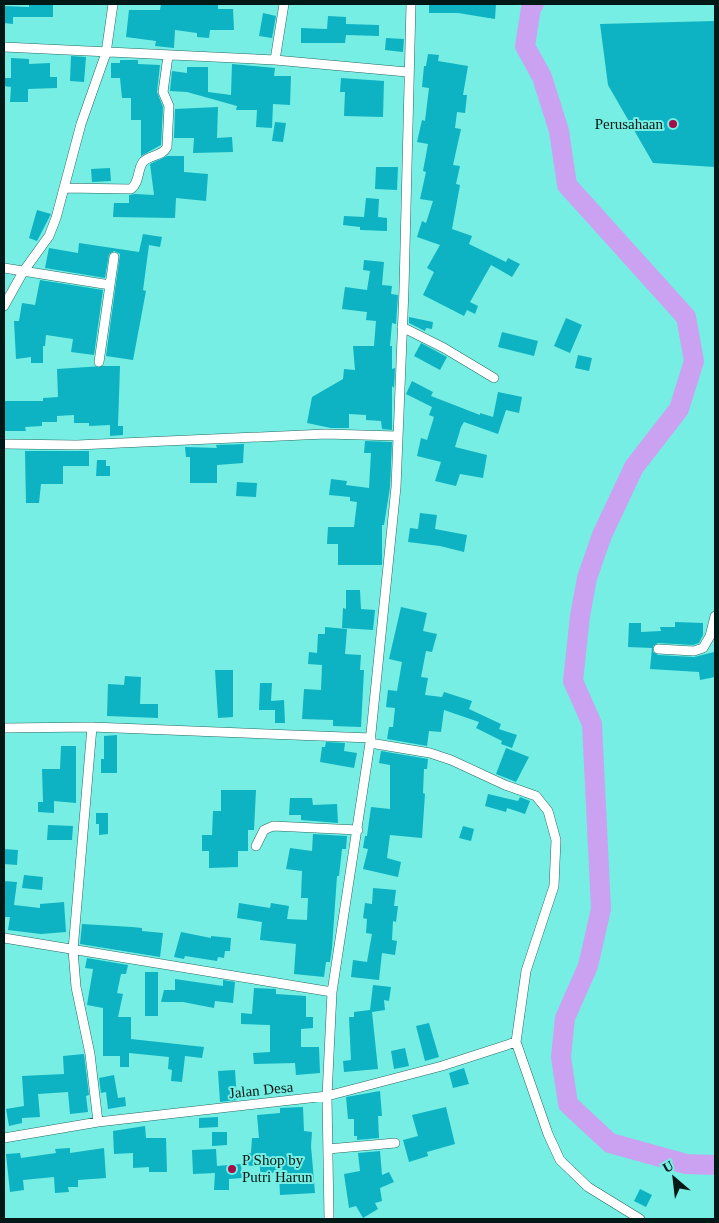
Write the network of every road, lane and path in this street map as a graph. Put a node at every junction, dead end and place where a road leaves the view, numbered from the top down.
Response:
1 (113, 4) edge
2 (284, 4) edge
3 (411, 4) edge
4 (4, 47) edge
5 (106, 53) junction
6 (168, 56) junction
7 (275, 60) junction
8 (407, 72) junction
9 (65, 188) junction
10 (114, 257) dead end
11 (4, 268) edge
12 (23, 272) junction
13 (110, 285) junction
14 (4, 306) edge
15 (402, 328) junction
16 (99, 362) dead end
17 (494, 378) dead end
18 (397, 436) junction
19 (4, 444) edge
20 (715, 616) edge
21 (658, 649) dead end
22 (92, 727) junction
23 (4, 728) edge
24 (370, 741) junction
25 (358, 830) junction
26 (256, 846) dead end
27 (4, 938) edge
28 (72, 950) junction
29 (332, 992) junction
30 (516, 1042) junction
31 (327, 1096) junction
32 (98, 1122) junction
33 (4, 1138) edge
34 (395, 1143) dead end
35 (328, 1149) junction
36 (328, 1219) edge
37 (640, 1219) edge

1 - 5 street
2 - 7 street
3 - 8 street
4 - 5 street
5 - 6 street
5 - 9 street
6 - 7 street
6 - 9 street
7 - 8 street
8 - 15 street
9 - 12 street
10 - 13 street
11 - 12 street
12 - 13 street
12 - 14 street
13 - 16 street
15 - 17 street
15 - 18 street
18 - 19 street
18 - 24 street
20 - 21 street
22 - 23 street
22 - 24 street
22 - 28 street
24 - 25 street
24 - 30 street
25 - 26 street
25 - 29 street
27 - 28 street
28 - 29 street
28 - 32 street
29 - 31 street
30 - 31 street, Jalan Desa
30 - 37 street
31 - 32 street, Jalan Desa
31 - 35 street
32 - 33 street, Jalan Desa
34 - 35 street
35 - 36 street

